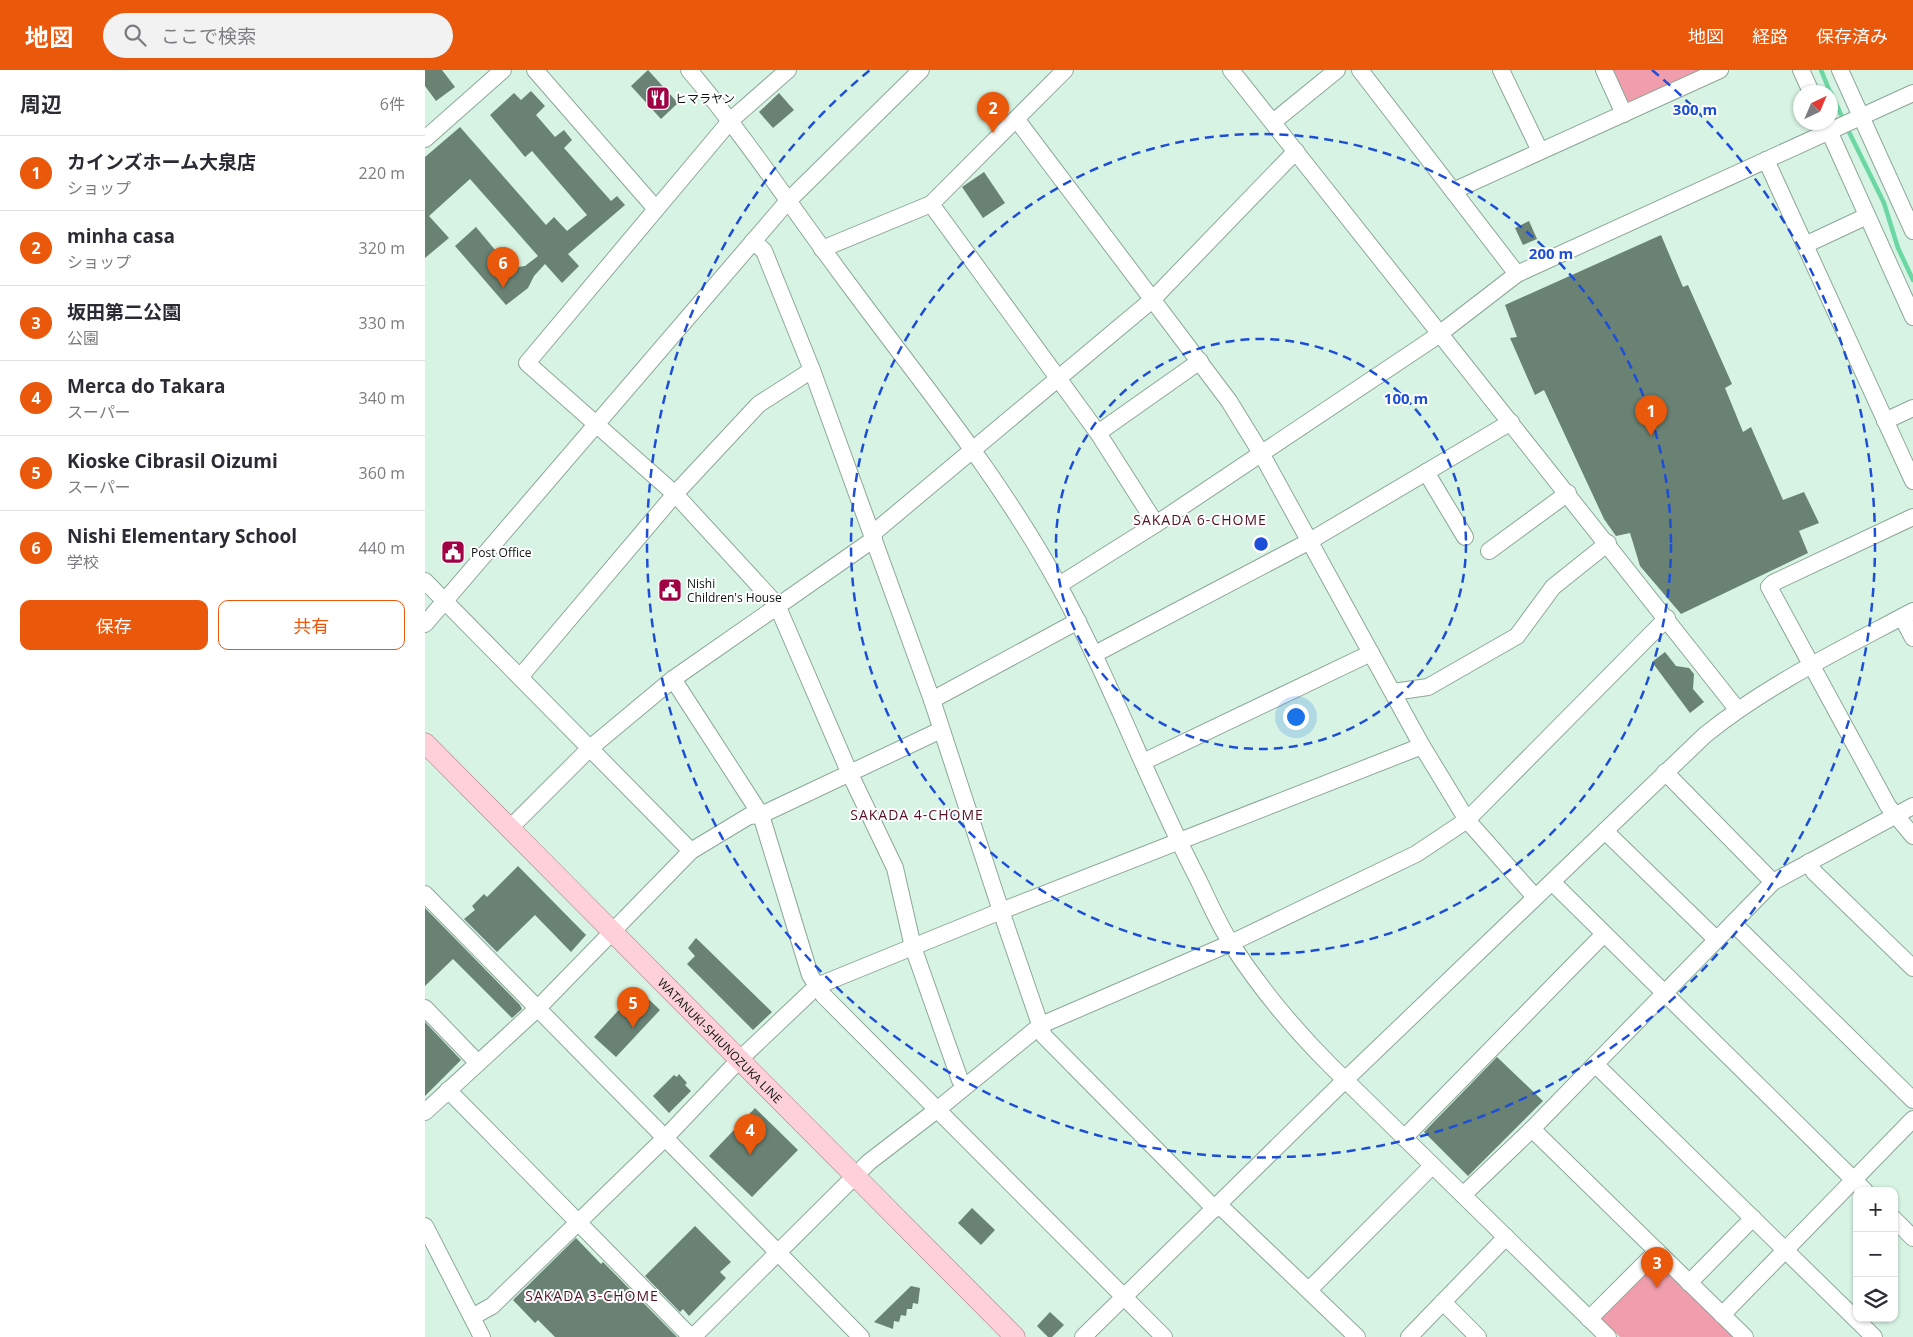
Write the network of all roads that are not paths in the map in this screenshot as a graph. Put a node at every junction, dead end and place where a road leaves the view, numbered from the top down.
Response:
1 (503, 70) edge
2 (535, 70) edge
3 (689, 70) edge
4 (788, 70) edge
5 (921, 70) edge
6 (1065, 70) edge
7 (1231, 70) edge
8 (1337, 70) edge
9 (1360, 70) edge
10 (1501, 70) edge
11 (1604, 70) edge
12 (1720, 70) edge
13 (1801, 70) edge
14 (1840, 70) edge
15 (1808, 85) edge
16 (1913, 94) edge
17 (1624, 114) junction
18 (1861, 116) junction
19 (731, 120) junction
20 (1017, 120) junction
21 (1273, 122) junction
22 (1838, 124) edge
23 (1822, 130) edge
24 (1829, 130) edge
25 (425, 140) edge
26 (1296, 150) junction
27 (1540, 152) junction
28 (1766, 160) junction
29 (1453, 191) junction
30 (787, 202) junction
31 (931, 204) junction
32 (656, 209) junction
33 (1867, 216) junction
34 (1913, 231) edge
35 (753, 241) junction
36 (1805, 245) junction
37 (822, 249) junction
38 (1517, 274) junction
39 (1152, 300) junction
40 (1913, 318) edge
41 (1441, 332) junction
42 (1200, 361) junction
43 (812, 370) junction
44 (1059, 379) junction
45 (1913, 408) edge
46 (1885, 421) junction
47 (1511, 422) junction
48 (597, 423) junction
49 (1098, 433) junction
50 (972, 450) junction
51 (1261, 453) junction
52 (1427, 472) junction
53 (1913, 482) edge
54 (1568, 493) junction
55 (675, 494) junction
56 (1913, 517) edge
57 (1156, 524) junction
58 (873, 536) junction
59 (1465, 537) dead end
60 (1308, 542) junction
61 (1608, 543) junction
62 (1489, 552) dead end
63 (425, 581) edge
64 (1059, 585) junction
65 (445, 600) junction
66 (777, 605) junction
67 (1908, 614) edge
68 (1667, 618) junction
69 (1078, 621) junction
70 (425, 624) edge
71 (1913, 638) edge
72 (1371, 652) junction
73 (1095, 654) junction
74 (1813, 665) junction
75 (519, 677) junction
76 (673, 679) junction
77 (1393, 692) junction
78 (932, 700) junction
79 (1737, 709) junction
80 (941, 730) junction
81 (425, 743) edge
82 (1423, 746) junction
83 (589, 748) junction
84 (1143, 762) junction
85 (1665, 772) junction
86 (850, 774) junction
87 (1913, 806) edge
88 (761, 815) junction
89 (1894, 816) junction
90 (1467, 820) junction
91 (509, 829) junction
92 (1605, 831) junction
93 (1913, 836) edge
94 (1178, 842) junction
95 (691, 851) junction
96 (1809, 862) junction
97 (1552, 882) junction
98 (1773, 882) junction
99 (425, 894) edge
100 (1535, 897) junction
101 (1001, 911) junction
102 (1733, 923) junction
103 (612, 930) junction
104 (1604, 934) junction
105 (1716, 939) junction
106 (1231, 943) junction
107 (913, 947) junction
108 (1913, 968) edge
109 (817, 986) junction
110 (1664, 994) junction
111 (425, 1008) edge
112 (537, 1009) junction
113 (1041, 1025) junction
114 (739, 1060) junction
115 (478, 1063) junction
116 (1595, 1064) junction
117 (1345, 1080) junction
118 (965, 1086) junction
119 (448, 1090) junction
120 (1913, 1100) edge
121 (939, 1109) junction
122 (425, 1112) edge
123 (1913, 1119) edge
124 (1532, 1129) junction
125 (665, 1138) junction
126 (1404, 1138) junction
127 (1432, 1166) junction
128 (854, 1176) junction
129 (1859, 1185) edge
130 (1463, 1196) junction
131 (1217, 1207) junction
132 (1753, 1218) junction
133 (577, 1223) junction
134 (1898, 1223) edge
135 (425, 1226) edge
136 (1506, 1238) junction
137 (1913, 1238) edge
138 (1785, 1250) junction
139 (1657, 1251) junction
140 (779, 1253) junction
141 (1689, 1282) junction
142 (1309, 1290) junction
143 (1125, 1297) junction
144 (1443, 1302) junction
145 (1722, 1314) junction
146 (472, 1317) junction
147 (1589, 1319) junction
148 (482, 1337) edge
149 (692, 1337) edge
150 (861, 1337) edge
151 (1015, 1337) edge
152 (1083, 1337) edge
153 (1164, 1337) edge
154 (1357, 1337) edge
155 (1409, 1337) edge
156 (1478, 1337) edge
157 (1607, 1337) edge
158 (1745, 1337) edge
159 (1874, 1337) edge

1 - 25 street
2 - 32 street
3 - 19 street
4 - 19 street
5 - 30 street
6 - 20 street
7 - 21 street
8 - 21 street
9 - 29 street
10 - 27 street
11 - 17 street
12 - 17 street
13 - 15 street
14 - 18 street
16 - 18 street
17 - 27 street
18 - 22 street
18 - 34 street
19 - 30 street
19 - 32 street
20 - 31 street
20 - 39 street
21 - 26 street
23 - 28 street
24 - 33 street
26 - 39 street
26 - 41 street
27 - 29 street
28 - 36 street
28 - 38 street
29 - 38 street
30 - 35 street
30 - 37 street
31 - 37 street
31 - 44 street
32 - 48 street
33 - 36 street
33 - 40 street
35 - 43 street
35 - 48 street
36 - 46 street
37 - 50 street
38 - 41 street
39 - 42 street
39 - 44 street
41 - 47 street
41 - 51 street
42 - 49 street
42 - 51 street
43 - 55 street
43 - 58 street
44 - 49 street
44 - 50 street
45 - 46 street
46 - 53 street
47 - 52 street
47 - 54 street
48 - 55 street
48 - 65 street
49 - 57 street
50 - 58 street
50 - 64 street
51 - 57 street
51 - 60 street
52 - 59 street
52 - 60 street
54 - 61 street
54 - 62 street
55 - 66 street
55 - 75 street
56 - 74 street
57 - 64 street
58 - 66 street
58 - 78 street
60 - 72 street
60 - 73 street
61 - 68 street
61 - 77 street
63 - 65 street
64 - 69 street
65 - 70 street
65 - 75 street
66 - 76 street
66 - 86 street
67 - 71 street
67 - 74 street
68 - 79 street
68 - 90 street
69 - 73 street
69 - 78 street
72 - 77 street
72 - 84 street
73 - 84 street
74 - 79 street
74 - 89 street
75 - 83 street
76 - 83 street
76 - 88 street
77 - 82 street
78 - 80 street
79 - 85 street
80 - 86 street
80 - 101 street
81 - 91 main road, WATANUKI-SHIUNOZUKA LINE
82 - 90 street
82 - 94 street
83 - 91 street
83 - 95 street
84 - 94 street
85 - 92 street
85 - 98 street
86 - 88 street
86 - 107 street
87 - 89 street
88 - 95 street
88 - 109 street
89 - 93 street
89 - 96 street
90 - 100 street
90 - 106 street
91 - 103 main road, WATANUKI-SHIUNOZUKA LINE
92 - 97 street
92 - 105 street
94 - 101 street
94 - 106 street
95 - 103 street
96 - 98 street
96 - 108 street
97 - 100 street
97 - 104 street
98 - 102 street
99 - 112 street
100 - 117 street
101 - 107 street
101 - 113 street
102 - 105 street
102 - 120 street
103 - 112 street
103 - 114 main road, WATANUKI-SHIUNOZUKA LINE
104 - 110 street
104 - 126 street
105 - 110 street
106 - 113 street
106 - 117 street
107 - 109 street
107 - 118 street
109 - 114 street
109 - 121 street
110 - 116 street
110 - 129 street
111 - 115 street
112 - 115 street
112 - 125 street
113 - 118 street
113 - 131 street
114 - 125 street
114 - 128 main road, WATANUKI-SHIUNOZUKA LINE
115 - 119 street
116 - 124 street
116 - 132 street
117 - 126 street
117 - 131 street
118 - 121 street
119 - 122 street
119 - 133 street
121 - 128 street
121 - 143 street
123 - 129 street
124 - 130 street
124 - 139 street
125 - 133 street
125 - 140 street
126 - 127 street
127 - 130 street
127 - 142 street
128 - 140 street
128 - 151 main road, WATANUKI-SHIUNOZUKA LINE
129 - 138 street
130 - 136 street
131 - 142 street
131 - 143 street
132 - 138 street
132 - 141 street
133 - 146 street
133 - 149 street
134 - 137 street
135 - 146 street
136 - 144 street
136 - 147 street
138 - 145 street
138 - 159 street
139 - 141 street
139 - 147 street
140 - 149 street
140 - 150 street
141 - 145 street
142 - 154 street
143 - 152 street
143 - 153 street
144 - 155 street
144 - 156 street
145 - 158 street
146 - 148 street
147 - 157 street

